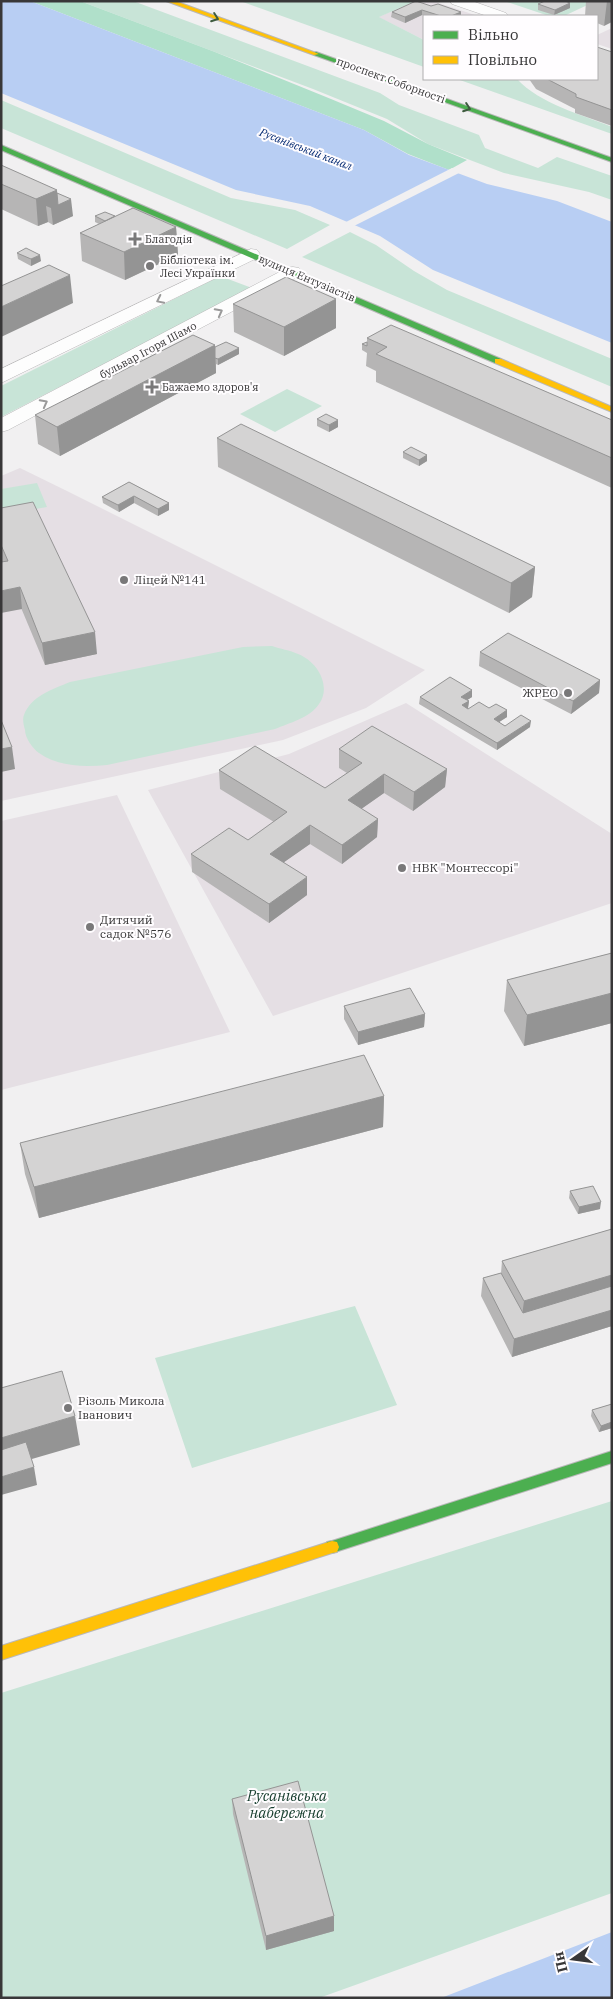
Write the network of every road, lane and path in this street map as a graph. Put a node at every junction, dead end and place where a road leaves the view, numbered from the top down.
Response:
1 (170, 1) edge
2 (463, 2) edge
3 (498, 15) edge
4 (1, 147) edge
5 (612, 160) edge
6 (251, 254) junction
7 (293, 272) junction
8 (1, 377) edge
9 (612, 410) edge
10 (1, 426) edge
11 (612, 1457) edge
12 (1, 1653) edge

1 -> 5 main road, проспект Соборності
2 - 3 street
4 - 6 main road, вулиця Ентузіастів
6 - 7 main road, вулиця Ентузіастів
6 -> 8 street
7 - 9 main road, вулиця Ентузіастів
10 -> 7 street, бульвар Ігоря Шамо
11 - 12 main road

